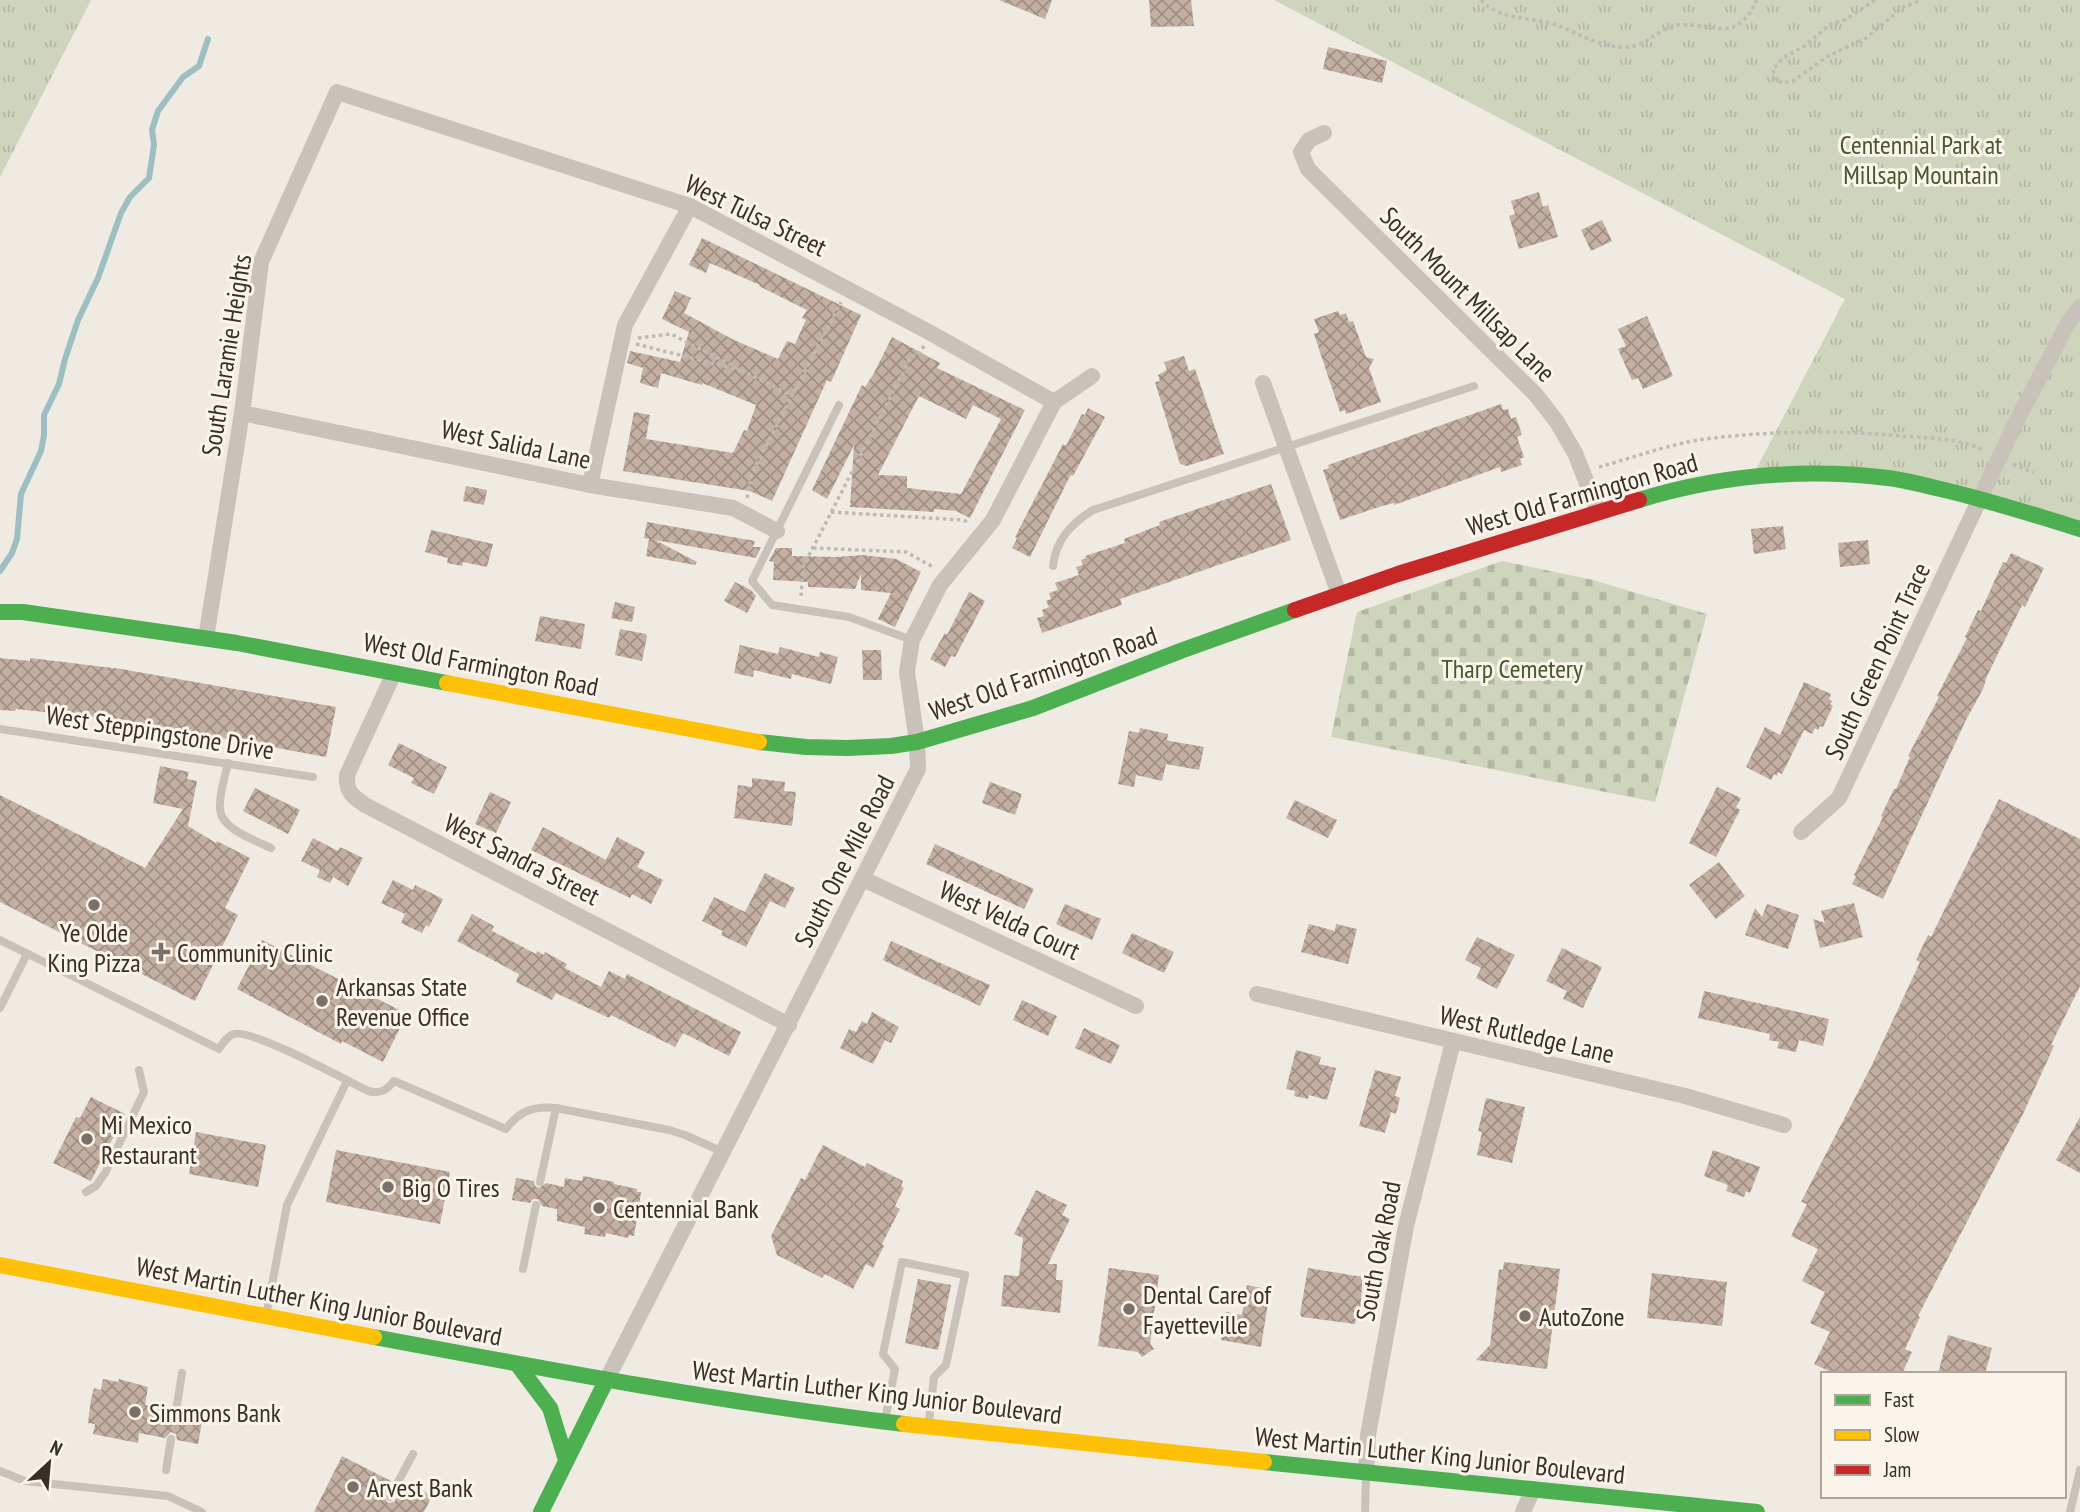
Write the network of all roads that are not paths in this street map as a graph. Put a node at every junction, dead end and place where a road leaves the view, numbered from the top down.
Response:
1 (337, 92) joint
2 (1324, 133) dead end
3 (690, 206) junction
4 (2080, 307) edge
5 (1093, 376) dead end
6 (1263, 383) dead end
7 (1474, 386) dead end
8 (1054, 402) junction
9 (839, 405) dead end
10 (242, 413) junction
11 (1286, 447) junction
12 (590, 485) junction
13 (1981, 498) junction
14 (1598, 511) junction
15 (2080, 529) edge
16 (777, 531) junction
17 (1053, 566) dead end
18 (1339, 594) junction
19 (0, 612) edge
20 (206, 638) junction
21 (912, 640) junction
22 (394, 673) junction
23 (0, 729) edge
24 (917, 742) junction
25 (228, 763) junction
26 (313, 777) dead end
27 (1801, 832) dead end
28 (271, 848) dead end
29 (863, 879) junction
30 (0, 940) edge
31 (27, 954) junction
32 (1257, 994) dead end
33 (1136, 1006) dead end
34 (0, 1008) edge
35 (789, 1025) junction
36 (1453, 1042) junction
37 (139, 1070) dead end
38 (347, 1081) junction
39 (556, 1108) junction
40 (1784, 1125) dead end
41 (723, 1153) junction
42 (540, 1182) dead end
43 (86, 1192) dead end
44 (536, 1205) dead end
45 (0, 1265) edge
46 (523, 1269) dead end
47 (267, 1316) junction
48 (517, 1364) junction
49 (182, 1373) dead end
50 (606, 1381) junction
51 (176, 1411) dead end
52 (884, 1422) junction
53 (928, 1427) junction
54 (172, 1439) dead end
55 (413, 1454) dead end
56 (566, 1460) junction
57 (166, 1470) dead end
58 (2080, 1470) edge
59 (0, 1471) edge
60 (1366, 1473) junction
61 (1533, 1489) junction
62 (390, 1497) dead end
63 (202, 1512) edge
64 (541, 1512) edge
65 (1364, 1512) edge
66 (1523, 1512) edge
67 (1756, 1512) edge
68 (2070, 1512) edge

1 - 3 street, West Tulsa Street
1 - 10 street, South Laramie Heights
2 - 14 street, South Mount Millsap Lane
3 - 8 street, West Tulsa Street
3 - 12 street
4 - 13 street, South Green Point Trace
5 - 8 street, South One Mile Road
6 - 11 street
7 - 11 lane
8 - 21 street, South One Mile Road
9 - 16 lane
10 - 12 street, West Salida Lane
10 - 20 street, South Laramie Heights
11 - 17 lane
11 - 18 street
12 - 16 street, West Salida Lane
13 - 14 main road, West Old Farmington Road
13 - 15 main road, West Old Farmington Road
13 - 27 street, South Green Point Trace
14 - 18 main road, West Old Farmington Road
16 - 21 lane
18 - 24 main road, West Old Farmington Road
19 - 20 main road, West Old Farmington Road
20 - 22 main road, West Old Farmington Road
21 - 24 street, South One Mile Road
22 - 24 main road, West Old Farmington Road
22 - 35 street, West Sandra Street
23 - 25 lane, West Steppingstone Drive
24 - 29 street, South One Mile Road
25 - 26 lane, West Steppingstone Drive
25 - 28 lane
29 - 33 street, West Velda Court
29 - 35 street, South One Mile Road
30 - 31 lane
31 - 34 lane
31 - 38 lane
32 - 36 street, West Rutledge Lane
35 - 41 street, South One Mile Road
36 - 40 street, West Rutledge Lane
36 - 60 street, South Oak Road
37 - 43 lane
38 - 39 lane
38 - 47 lane
39 - 41 lane
39 - 42 lane
41 - 50 street, South One Mile Road
44 - 46 lane
45 - 47 main road, West Martin Luther King Junior Boulevard
47 - 48 main road, West Martin Luther King Junior Boulevard
48 - 50 main road, West Martin Luther King Junior Boulevard
48 - 56 main road
49 - 51 lane
50 - 52 main road, West Martin Luther King Junior Boulevard
50 - 56 main road
52 - 53 main road, West Martin Luther King Junior Boulevard
52 - 53 lane
53 - 60 main road, West Martin Luther King Junior Boulevard
54 - 57 lane
55 - 62 lane
56 - 64 main road
58 - 68 lane
59 - 63 lane
60 - 61 main road, West Martin Luther King Junior Boulevard
60 - 65 lane
61 - 66 street
61 - 67 main road, West Martin Luther King Junior Boulevard

